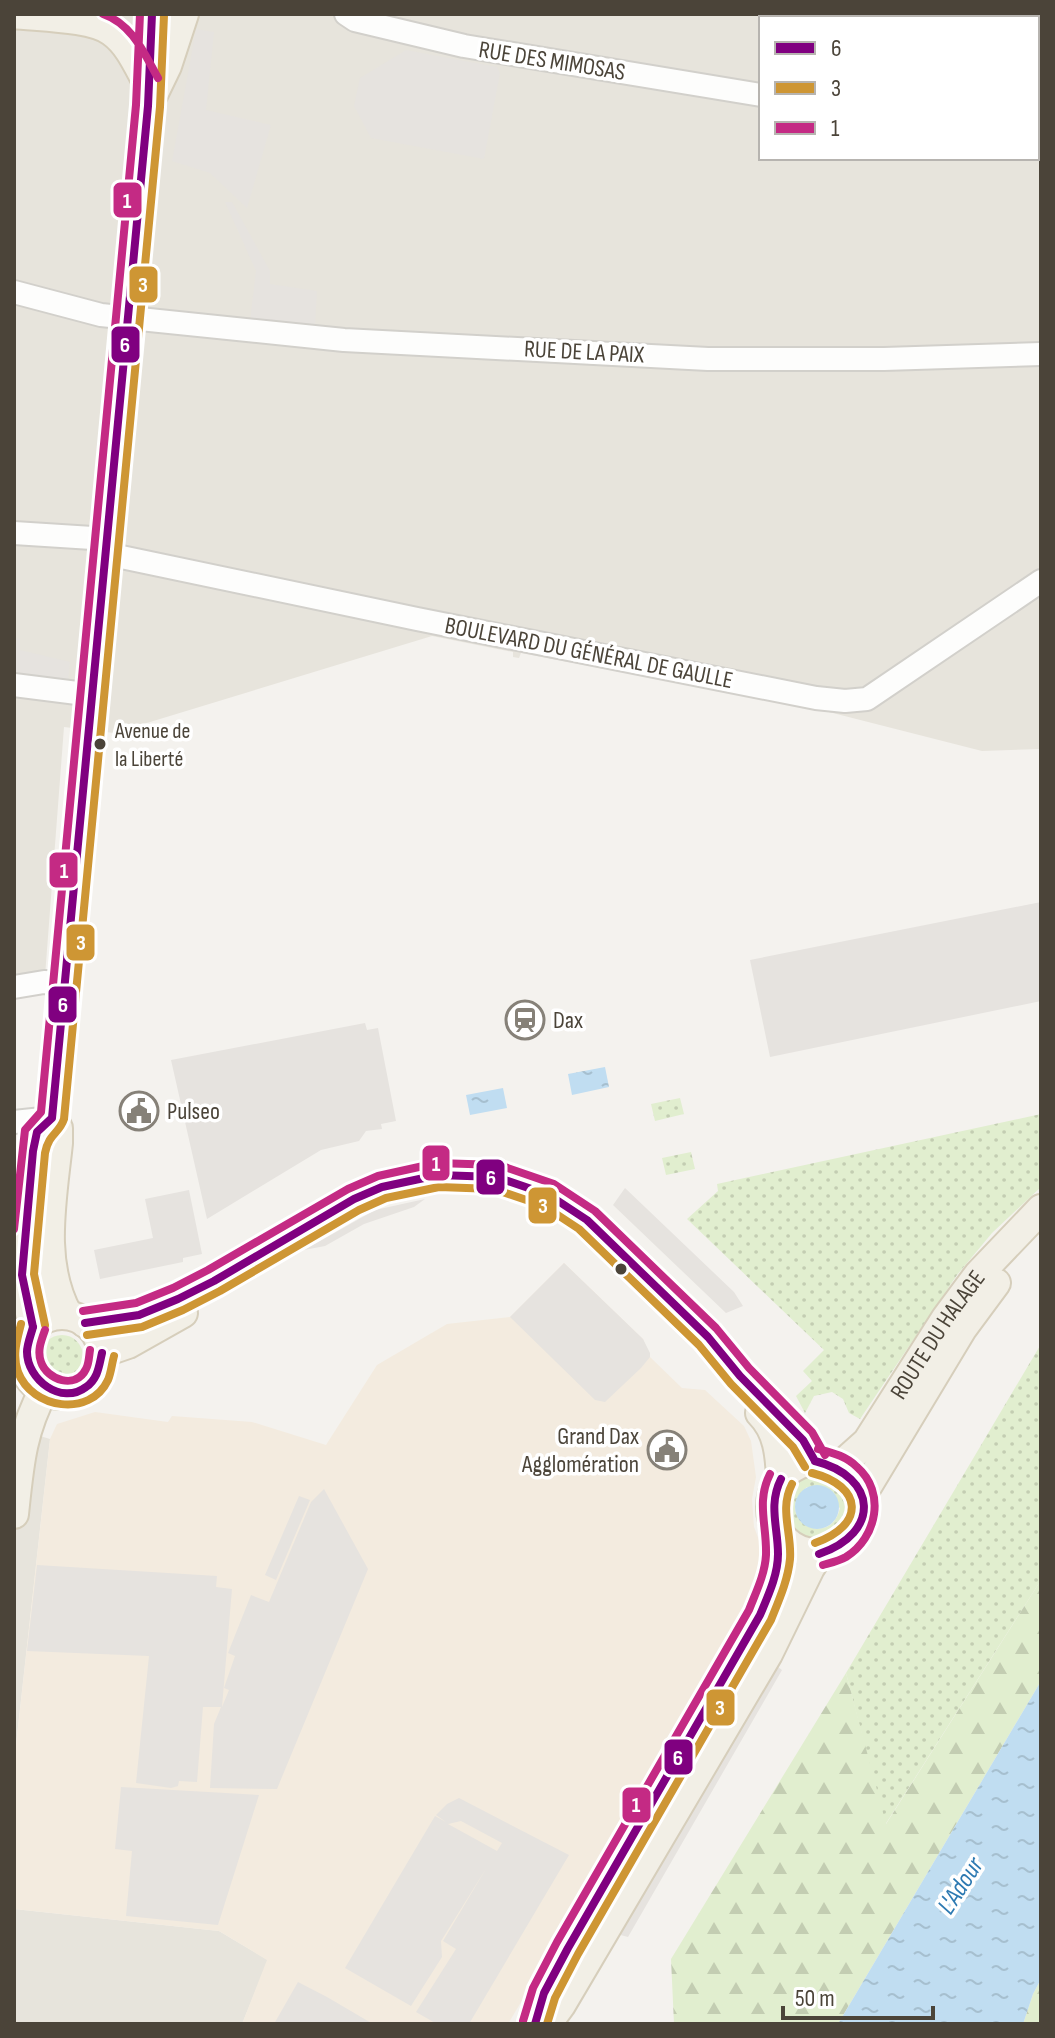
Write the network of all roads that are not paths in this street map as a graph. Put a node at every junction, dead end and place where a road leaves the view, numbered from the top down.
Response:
1 (14, 14) edge
2 (152, 14) edge
3 (184, 14) edge
4 (346, 14) edge
5 (148, 95) junction
6 (759, 95) edge
7 (14, 292) edge
8 (128, 317) junction
9 (1041, 354) edge
10 (14, 533) edge
11 (107, 546) junction
12 (1041, 581) edge
13 (14, 685) edge
14 (93, 695) junction
15 (14, 987) edge
16 (64, 997) junction
17 (52, 1118) junction
18 (14, 1122) edge
19 (1041, 1209) edge
20 (1041, 1232) edge
21 (77, 1319) junction
22 (33, 1327) junction
23 (102, 1353) junction
24 (44, 1390) junction
25 (827, 1464) junction
26 (781, 1479) junction
27 (862, 1495) junction
28 (14, 1514) edge
29 (776, 1530) junction
30 (819, 1554) junction
31 (535, 2024) edge
32 (547, 2024) edge

1 - 5 main road
2 - 5 main road
3 - 5 main road
4 - 6 street, RUE DES MIMOSAS
5 - 8 main road
7 - 8 street, RUE DE LA PAIX
8 - 9 street, RUE DE LA PAIX
8 - 11 main road
10 - 11 street, BOULEVARD DU GÉNÉRAL DE GAULLE
11 - 12 street, BOULEVARD DU GÉNÉRAL DE GAULLE
11 - 14 main road
13 - 14 street
14 - 16 main road
15 - 16 street
16 - 17 main road
17 - 18 street
17 - 21 main road
17 - 22 main road
19 - 25 main road, ROUTE DU HALAGE
20 - 27 main road, ROUTE DU HALAGE
21 - 22 main road
21 - 23 main road
21 - 25 main road
22 - 24 main road
23 - 24 main road
23 - 26 main road
24 - 28 main road
25 - 26 main road
25 - 27 main road
26 - 29 main road
27 - 30 main road
29 - 30 main road
29 - 31 main road
30 - 32 main road

